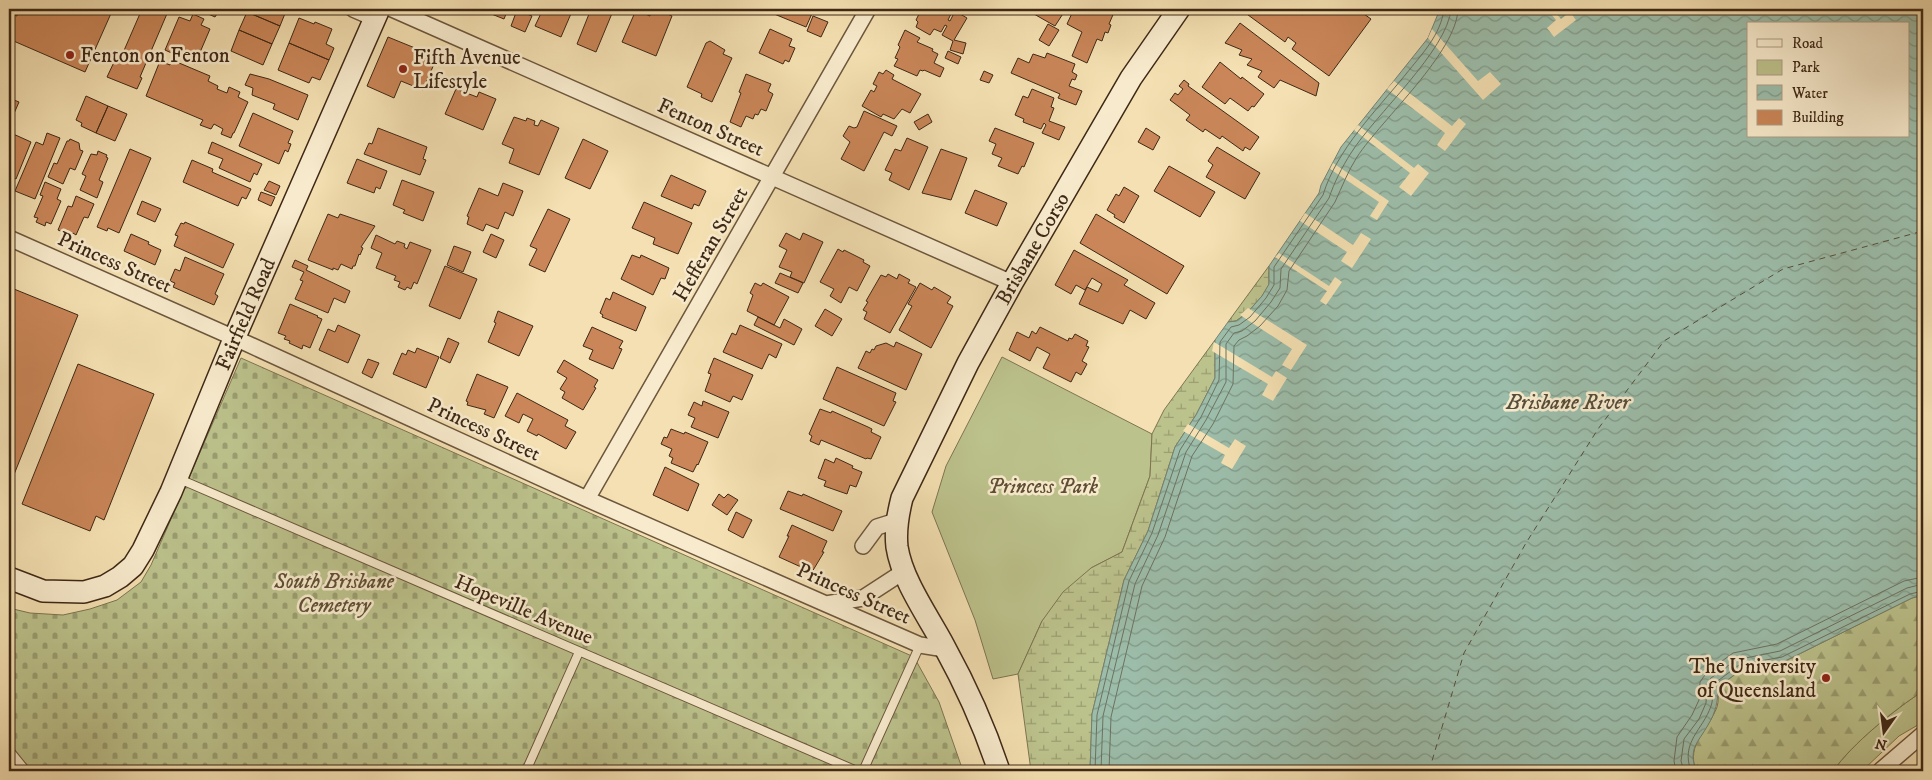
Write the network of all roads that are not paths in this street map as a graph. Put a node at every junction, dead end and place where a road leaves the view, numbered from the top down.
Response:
1 (353, 9) edge
2 (868, 9) edge
3 (1179, 9) edge
4 (382, 12) edge
5 (773, 177) junction
6 (9, 238) edge
7 (1012, 283) junction
8 (234, 338) junction
9 (177, 478) junction
10 (587, 499) junction
11 (896, 521) junction
12 (863, 546) dead end
13 (904, 572) junction
14 (9, 578) edge
15 (826, 604) junction
16 (920, 645) junction
17 (945, 649) junction
18 (579, 652) junction
19 (1923, 734) edge
20 (9, 750) edge
21 (26, 771) edge
22 (526, 771) edge
23 (857, 771) edge
24 (863, 771) edge
25 (999, 771) edge
26 (1880, 771) edge

1 - 4 street, Fenton Street
2 - 5 street, Hefferan Street
3 - 7 street, Brisbane Corso
4 - 5 street, Fenton Street
4 - 8 street, Fairfield Road
5 - 7 street, Fenton Street
5 - 10 street, Hefferan Street
6 - 8 street, Princess Street
7 - 11 street, Brisbane Corso
8 - 9 street, Fairfield Road
8 - 10 street, Princess Street
9 - 14 street, Fairfield Road
9 - 18 lane, Hopeville Avenue
10 - 15 street, Princess Street
11 - 12 street
11 - 13 street, Brisbane Corso
13 - 15 street
13 - 17 street, Brisbane Corso
15 - 16 street, Princess Street
16 - 17 street, Princess Street
16 - 24 lane
17 - 25 street, Brisbane Corso
18 - 22 lane
18 - 23 lane, Hopeville Avenue
19 - 26 street
20 - 21 lane

